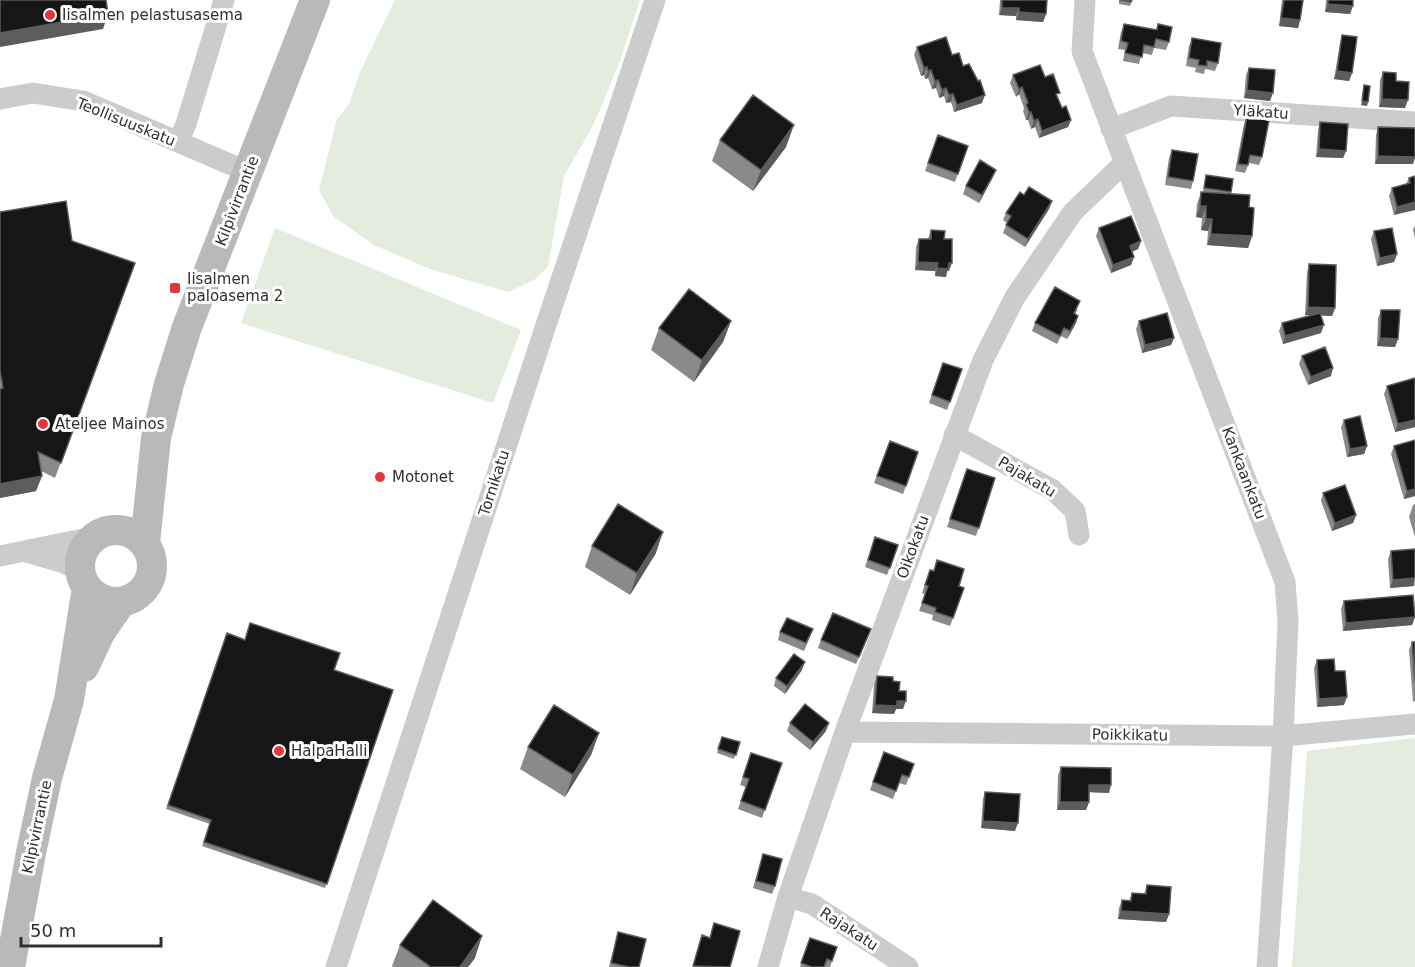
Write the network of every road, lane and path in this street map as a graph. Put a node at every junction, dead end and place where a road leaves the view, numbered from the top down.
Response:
1 (224, 0) edge
2 (315, 0) edge
3 (655, 0) edge
4 (1085, 0) edge
5 (0, 99) edge
6 (1415, 122) edge
7 (1111, 129) junction
8 (178, 142) junction
9 (1124, 163) junction
10 (248, 172) junction
11 (954, 435) junction
12 (156, 438) junction
13 (102, 533) junction
14 (1079, 535) dead end
15 (145, 543) junction
16 (22, 551) junction
17 (0, 556) edge
18 (83, 580) junction
19 (121, 602) junction
20 (69, 700) junction
21 (1415, 724) edge
22 (845, 732) junction
23 (1283, 736) junction
24 (788, 897) junction
25 (12, 964) edge
26 (336, 967) edge
27 (768, 967) edge
28 (908, 967) edge
29 (1267, 967) edge

1 - 8 street
2 - 10 street, Kilpivirrantie
3 - 26 street, Tornikatu
4 - 7 street, Kankaankatu
5 - 8 street, Teollisuuskatu
6 - 7 street, Yläkatu
7 - 9 street, Kankaankatu
8 - 10 street, Teollisuuskatu
9 - 11 street, Oikokatu
9 - 23 street, Kankaankatu
10 - 12 street, Kilpivirrantie
11 - 14 street, Pajakatu
11 - 22 street, Oikokatu
12 - 13 street, Kilpivirrantie
12 - 15 street, Kilpivirrantie
13 - 15 street
13 - 16 street
13 - 18 street
15 - 19 street
16 - 17 street
16 - 18 street
18 - 19 street
18 - 20 street, Kilpivirrantie
19 - 20 street, Kilpivirrantie
20 - 25 street, Kilpivirrantie
21 - 23 street, Poikkikatu
22 - 23 street, Poikkikatu
22 - 24 street, Oikokatu
23 - 29 street, Kankaankatu
24 - 27 street, Oikokatu
24 - 28 street, Rajakatu

